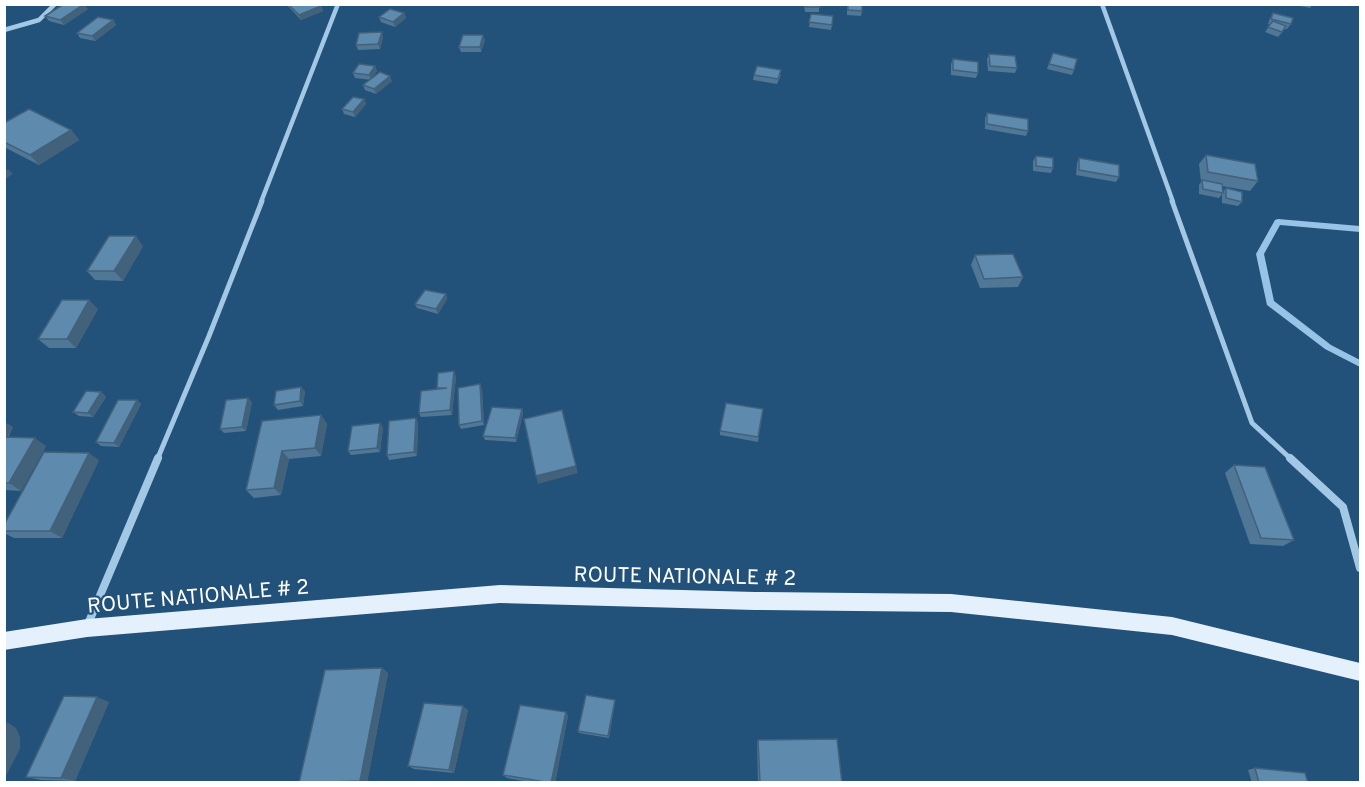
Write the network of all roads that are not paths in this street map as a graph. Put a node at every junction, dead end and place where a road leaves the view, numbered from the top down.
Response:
1 (55, 4) edge
2 (338, 4) edge
3 (1102, 4) edge
4 (4, 30) edge
5 (1360, 568) edge
6 (87, 628) junction
7 (4, 641) edge
8 (1360, 672) edge

1 - 4 street
2 - 6 street
3 - 5 street
6 - 7 main road, ROUTE NATIONALE # 2
6 - 8 main road, ROUTE NATIONALE # 2

